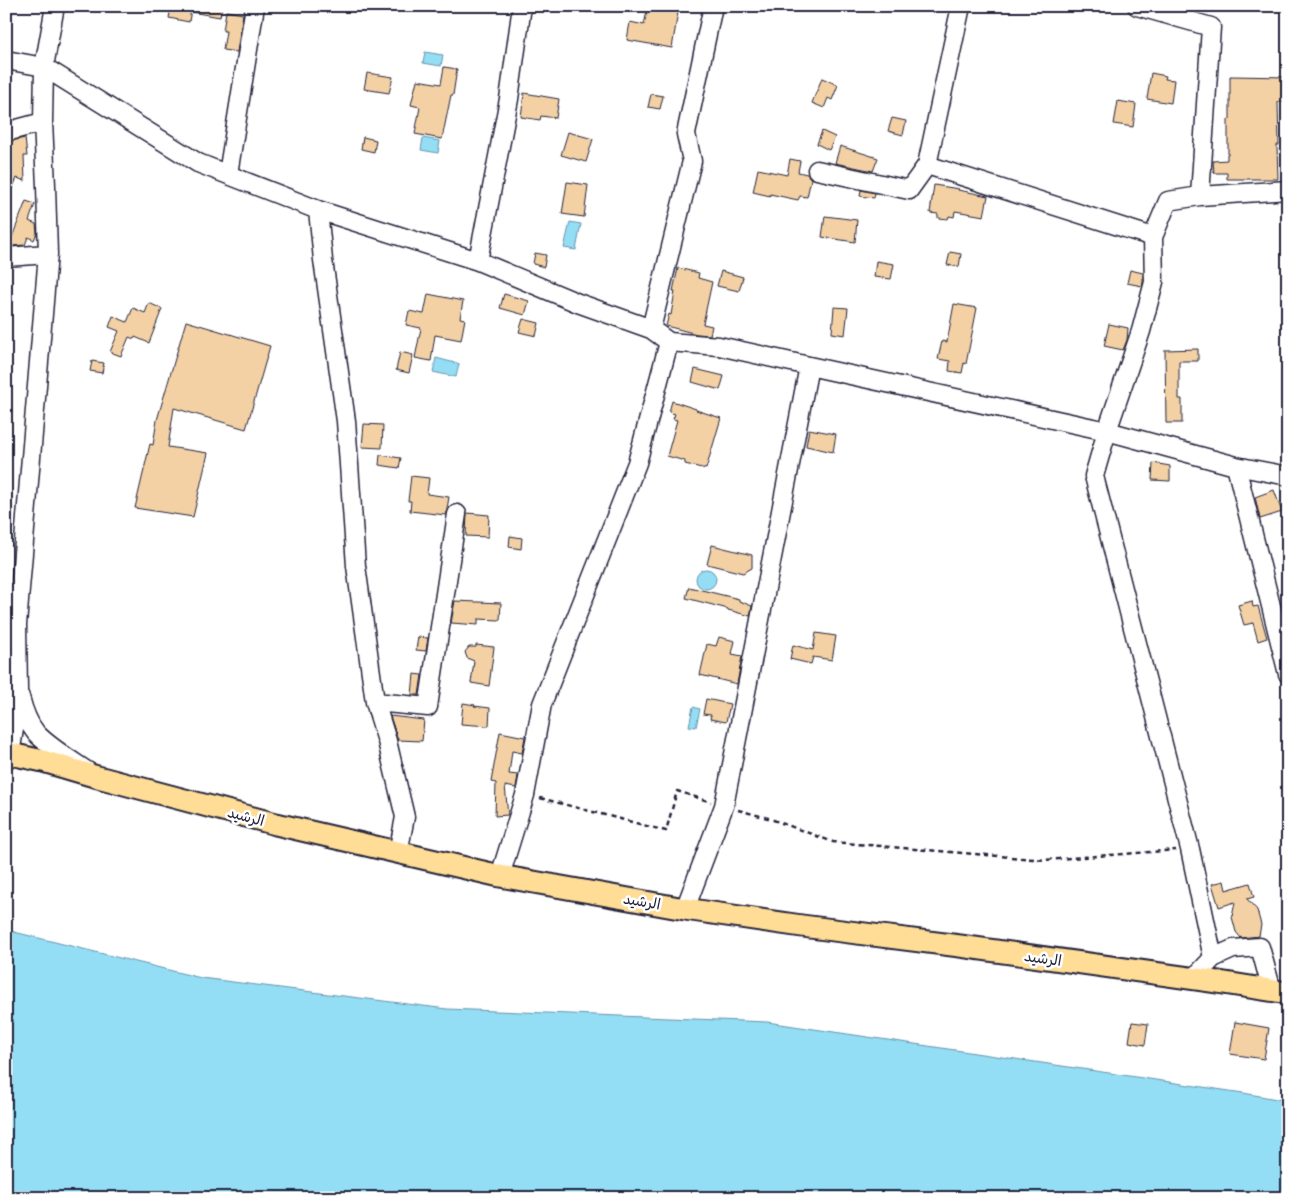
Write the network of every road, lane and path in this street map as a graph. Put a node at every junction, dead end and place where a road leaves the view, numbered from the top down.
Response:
1 (55, 6) edge
2 (255, 6) edge
3 (522, 6) edge
4 (713, 6) edge
5 (961, 6) edge
6 (1137, 6) edge
7 (6, 60) edge
8 (44, 67) junction
9 (42, 122) junction
10 (6, 132) edge
11 (927, 165) junction
12 (817, 170) dead end
13 (228, 174) junction
14 (1288, 190) edge
15 (1200, 196) junction
16 (318, 210) junction
17 (1153, 237) junction
18 (48, 254) junction
19 (6, 257) edge
20 (478, 261) junction
21 (651, 329) junction
22 (670, 342) junction
23 (809, 366) junction
24 (1107, 431) junction
25 (1236, 466) junction
26 (1288, 476) edge
27 (457, 514) dead end
28 (17, 625) junction
29 (6, 669) edge
30 (1288, 674) edge
31 (18, 690) junction
32 (376, 702) junction
33 (8, 753) edge
34 (94, 776) junction
35 (526, 795) junction
36 (724, 806) junction
37 (1190, 849) junction
38 (398, 853) junction
39 (500, 876) junction
40 (685, 909) junction
41 (1213, 958) junction
42 (1194, 978) junction
43 (1280, 992) edge

1 - 8 street
2 - 13 street
3 - 20 street
4 - 21 street
5 - 11 street
6 - 15 street
7 - 8 street
8 - 9 street
8 - 13 street
9 - 10 street
9 - 18 street
11 - 12 street
11 - 17 street
13 - 16 street
14 - 15 street
15 - 17 street
16 - 20 street
16 - 32 street
17 - 24 street
18 - 19 street
18 - 28 street
20 - 21 street
21 - 22 street
22 - 23 street
22 - 35 street
23 - 24 street
23 - 36 street
24 - 25 street
24 - 37 street
25 - 26 street
25 - 30 street
27 - 32 street
28 - 29 street
28 - 31 street
31 - 33 street
31 - 34 street
32 - 38 street
33 - 34 main road, الرشيد
34 - 38 main road, الرشيد
35 - 36 path
35 - 39 street
36 - 37 path
36 - 40 street
37 - 41 street
38 - 39 main road, الرشيد
39 - 40 main road, الرشيد
40 - 42 main road, الرشيد
41 - 42 street
41 - 43 street
42 - 43 main road, الرشيد

